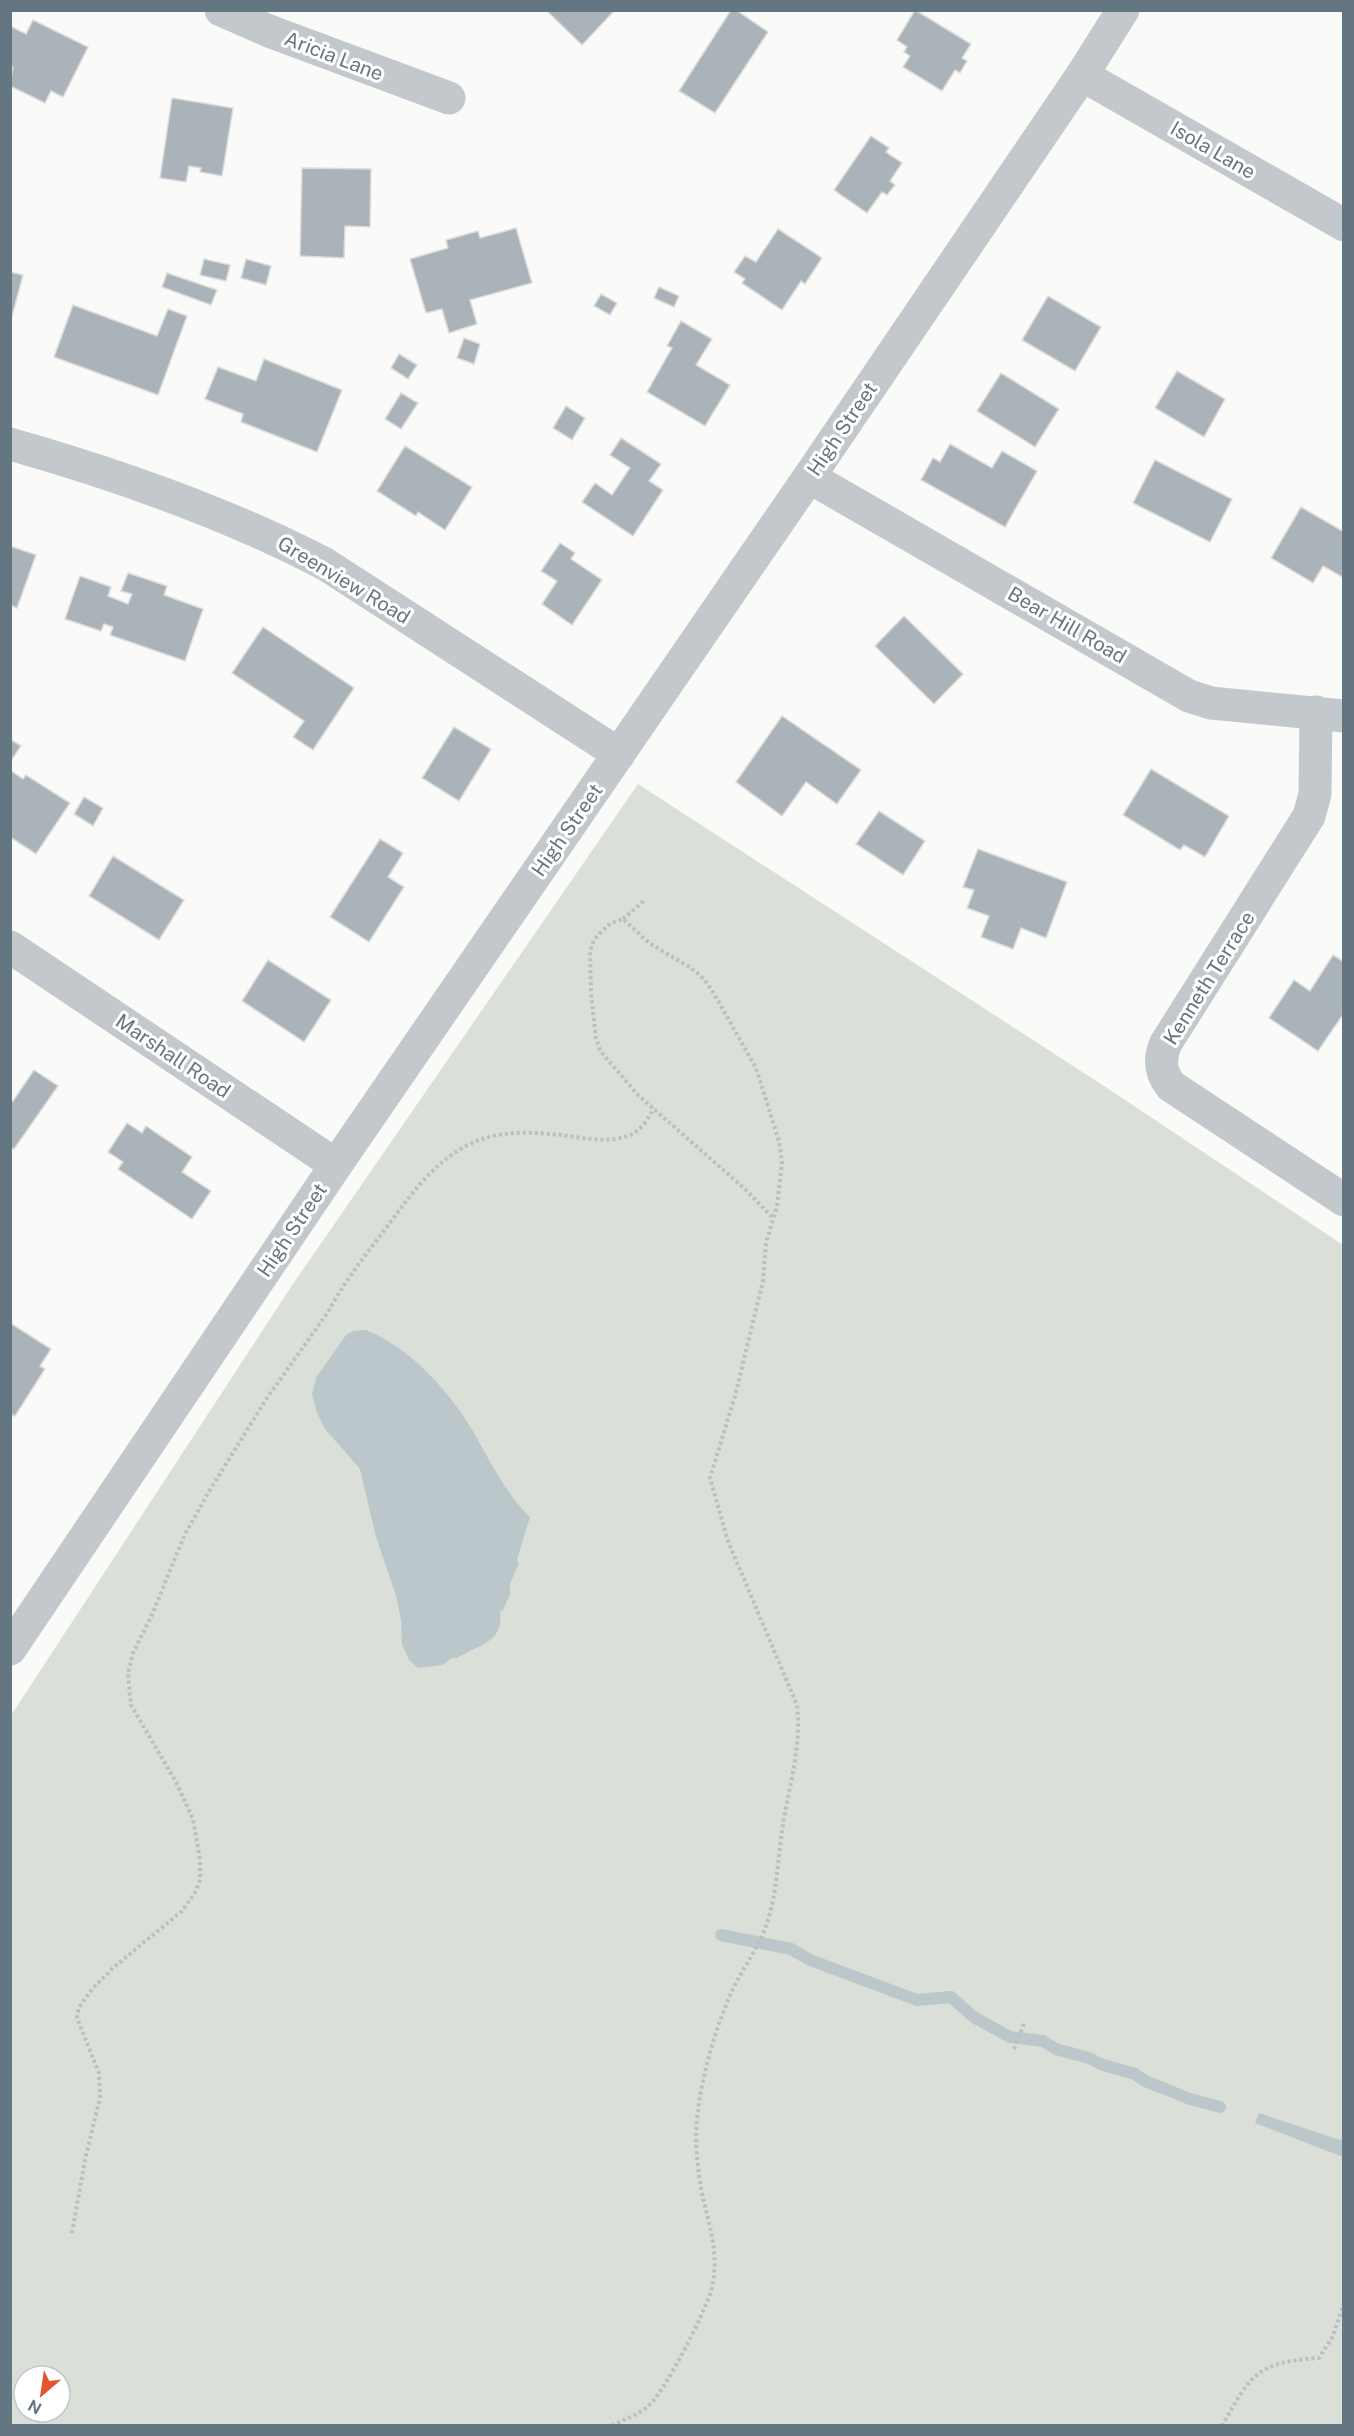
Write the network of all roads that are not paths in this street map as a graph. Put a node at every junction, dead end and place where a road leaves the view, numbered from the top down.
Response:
1 (221, 10) edge
2 (1123, 10) edge
3 (1082, 75) junction
4 (449, 98) dead end
5 (1344, 225) edge
6 (10, 444) edge
7 (810, 477) junction
8 (1330, 714) edge
9 (619, 754) junction
10 (10, 947) edge
11 (336, 1166) junction
12 (1344, 1200) edge
13 (10, 1649) edge

1 - 4 street, Aricia Lane
2 - 3 street, High Street
3 - 5 street, Isola Lane
3 - 7 street, High Street
6 - 9 street, Greenview Road
7 - 8 street, Bear Hill Road
7 - 9 street, High Street
8 - 12 street, Kenneth Terrace
9 - 11 street, High Street
10 - 11 street, Marshall Road
11 - 13 street, High Street

